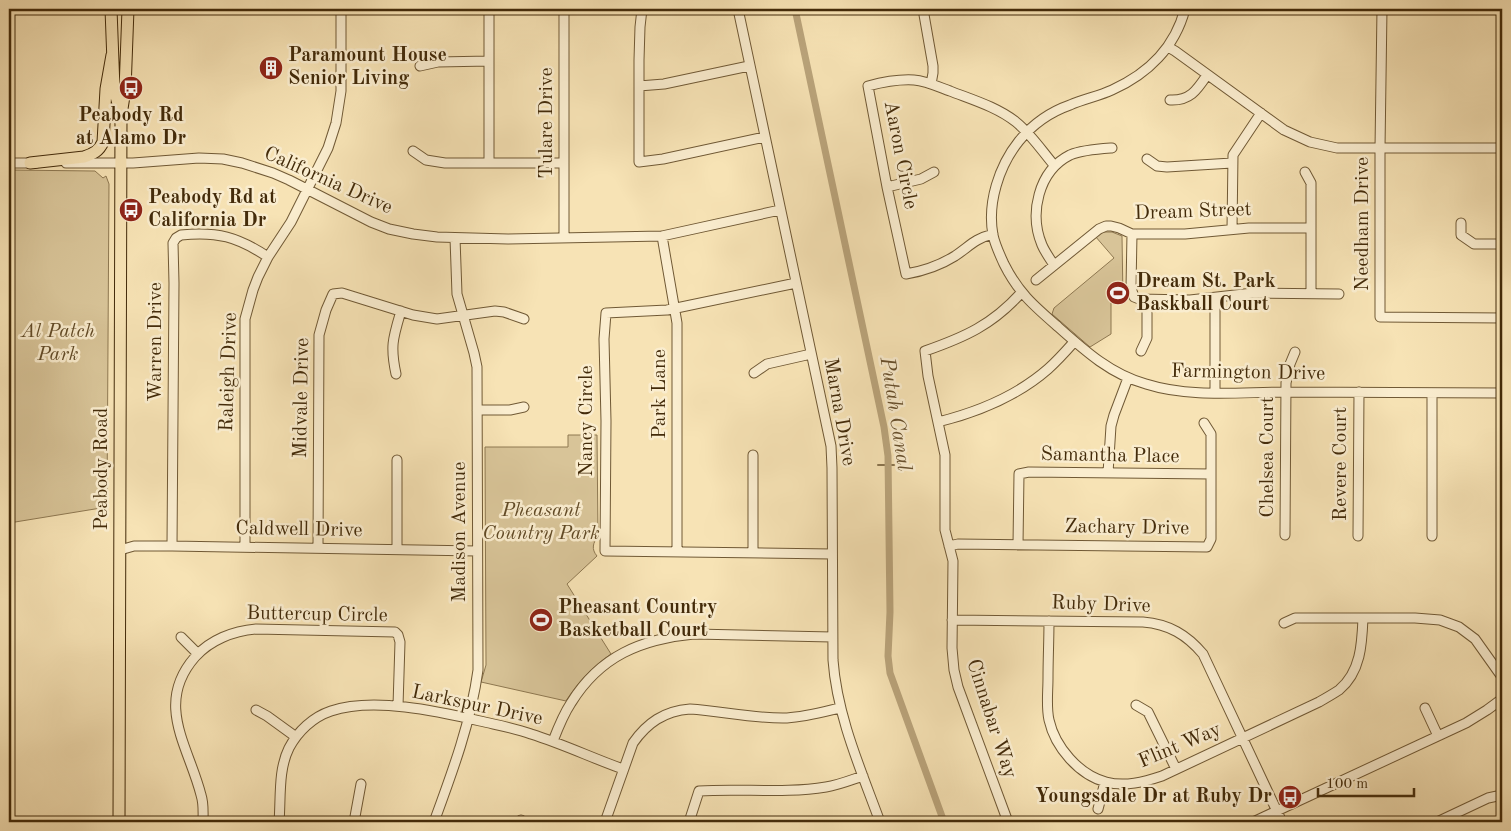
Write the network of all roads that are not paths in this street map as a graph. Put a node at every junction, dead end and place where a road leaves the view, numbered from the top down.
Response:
1 (111, 9) edge
2 (128, 9) edge
3 (341, 9) edge
4 (489, 9) edge
5 (564, 9) edge
6 (642, 9) edge
7 (738, 9) edge
8 (923, 9) edge
9 (1185, 9) edge
10 (1382, 9) edge
11 (1168, 47) junction
12 (112, 55) junction
13 (489, 61) junction
14 (420, 66) dead end
15 (749, 66) junction
16 (1207, 75) junction
17 (931, 84) junction
18 (639, 86) junction
19 (1170, 100) dead end
20 (1260, 113) junction
21 (121, 115) junction
22 (1027, 132) junction
23 (765, 137) junction
24 (1112, 148) dead end
25 (1380, 148) junction
26 (1502, 148) edge
27 (413, 151) dead end
28 (1148, 159) dead end
29 (489, 162) junction
30 (9, 163) edge
31 (30, 163) junction
32 (564, 163) junction
33 (1232, 163) junction
34 (121, 164) junction
35 (1054, 165) junction
36 (934, 172) dead end
37 (1305, 172) dead end
38 (887, 187) junction
39 (307, 190) junction
40 (780, 210) junction
41 (1461, 224) dead end
42 (1311, 228) junction
43 (1232, 229) junction
44 (993, 234) junction
45 (1132, 234) junction
46 (662, 236) junction
47 (564, 237) junction
48 (455, 238) junction
49 (1502, 244) edge
50 (268, 257) junction
51 (1054, 265) junction
52 (1036, 280) dead end
53 (796, 283) junction
54 (1021, 293) junction
55 (1311, 293) junction
56 (1339, 294) dead end
57 (1214, 298) junction
58 (1147, 300) junction
59 (675, 308) junction
60 (401, 311) junction
61 (463, 316) junction
62 (1502, 318) edge
63 (524, 319) dead end
64 (1074, 342) junction
65 (1142, 350) dead end
66 (1295, 352) dead end
67 (811, 354) junction
68 (754, 373) dead end
69 (396, 374) dead end
70 (1128, 378) junction
71 (1215, 392) junction
72 (1286, 392) junction
73 (1359, 392) junction
74 (1432, 393) junction
75 (1502, 393) edge
76 (524, 407) dead end
77 (477, 410) junction
78 (938, 422) junction
79 (1204, 422) dead end
80 (753, 455) dead end
81 (397, 460) dead end
82 (1108, 473) junction
83 (1211, 474) junction
84 (1285, 534) dead end
85 (1358, 536) dead end
86 (1432, 536) dead end
87 (1018, 545) junction
88 (172, 546) junction
89 (949, 546) junction
90 (245, 547) junction
91 (318, 548) junction
92 (397, 549) junction
93 (120, 550) junction
94 (477, 551) junction
95 (677, 552) junction
96 (753, 553) junction
97 (832, 554) junction
98 (1363, 618) junction
99 (952, 620) junction
100 (1049, 621) junction
101 (1284, 623) dead end
102 (181, 637) dead end
103 (832, 637) junction
104 (198, 654) junction
105 (1502, 677) edge
106 (1502, 699) edge
107 (1136, 704) dead end
108 (398, 706) junction
109 (840, 708) junction
110 (1426, 708) dead end
111 (256, 710) dead end
112 (468, 718) junction
113 (1438, 736) junction
114 (296, 737) junction
115 (1243, 738) junction
116 (553, 742) junction
117 (623, 769) junction
118 (1176, 769) junction
119 (863, 776) junction
120 (1105, 782) junction
121 (361, 784) dead end
122 (1502, 795) edge
123 (1098, 808) dead end
124 (1277, 811) junction
125 (119, 822) edge
126 (203, 822) edge
127 (279, 822) edge
128 (354, 822) edge
129 (434, 822) edge
130 (605, 822) edge
131 (689, 822) edge
132 (880, 822) edge
133 (1008, 822) edge
134 (1253, 822) edge
135 (1282, 822) edge
136 (1437, 822) edge

1 - 12 main road, Peabody Road
2 - 21 main road, Peabody Road
3 - 39 street, Raleigh Drive
4 - 13 street
5 - 32 street, Tulare Drive
6 - 18 street
7 - 15 street, Marna Drive
8 - 17 street
9 - 11 street, Farmington Drive
10 - 25 street, Needham Drive
11 - 16 street
11 - 22 street, Farmington Drive
12 - 21 main road, Peabody Road
12 - 31 main road
13 - 14 street
13 - 29 street
15 - 18 street
15 - 23 street, Marna Drive
16 - 19 street
16 - 20 street
17 - 22 street, Aaron Circle
17 - 38 street, Aaron Circle
18 - 23 street
20 - 25 street
20 - 33 street
21 - 34 main road, Peabody Road
22 - 35 street, Aaron Circle
22 - 44 street, Farmington Drive
23 - 40 street, Marna Drive
24 - 35 street
25 - 26 street
25 - 62 street, Needham Drive
27 - 29 street
28 - 33 street
29 - 32 street
30 - 31 street, California Drive
31 - 34 street, California Drive
32 - 47 street, Tulare Drive
33 - 43 street
34 - 39 street, California Drive
34 - 93 main road, Peabody Road
35 - 51 street
36 - 38 street
37 - 42 street
38 - 44 street, Aaron Circle
39 - 48 street, California Drive
39 - 50 street, Raleigh Drive
40 - 46 street, California Drive
40 - 53 street, Marna Drive
41 - 49 street
42 - 43 street, Dream Street
42 - 55 street
43 - 45 street, Dream Street
44 - 54 street, Farmington Drive
45 - 51 street, Dream Street
45 - 58 street
46 - 47 street, California Drive
46 - 59 street, Park Lane
47 - 48 street, California Drive
48 - 61 street, Madison Avenue
50 - 88 street, Warren Drive
50 - 90 street, Raleigh Drive
51 - 52 street, Dream Street
53 - 59 street
53 - 67 street, Marna Drive
54 - 64 street, Farmington Drive
54 - 78 street, Cinnabar Way
55 - 56 street
55 - 57 street
57 - 58 street
57 - 71 street
58 - 65 street
59 - 95 street, Park Lane
59 - 95 street, Nancy Circle
60 - 61 street, Midvale Drive
60 - 69 street
60 - 91 street, Midvale Drive
61 - 63 street, Midvale Drive
61 - 77 street, Madison Avenue
64 - 70 street, Farmington Drive
64 - 78 street
66 - 72 street, Chelsea Court
67 - 68 street
67 - 97 street, Marna Drive
70 - 71 street, Farmington Drive
70 - 82 street
71 - 72 street, Farmington Drive
72 - 73 street, Farmington Drive
72 - 84 street, Chelsea Court
73 - 74 street, Farmington Drive
73 - 85 street, Revere Court
74 - 75 street, Farmington Drive
74 - 86 street
76 - 77 street
77 - 94 street, Madison Avenue
78 - 89 street, Cinnabar Way
79 - 83 street, Zachary Drive
80 - 96 street
81 - 92 street
82 - 83 street, Samantha Place
82 - 87 street, Samantha Place
83 - 87 street, Zachary Drive
87 - 89 street, Zachary Drive
88 - 90 street, Caldwell Drive
88 - 93 street, Caldwell Drive
89 - 99 street, Cinnabar Way
90 - 91 street, Caldwell Drive
91 - 92 street, Caldwell Drive
92 - 94 street, Caldwell Drive
93 - 125 main road, Peabody Road
94 - 112 street, Madison Avenue
95 - 96 street, Nancy Circle
96 - 97 street, Nancy Circle
97 - 103 street, Marna Drive
98 - 101 street
98 - 105 street
98 - 115 street, Flint Way
99 - 100 street, Ruby Drive
99 - 133 street, Cinnabar Way
100 - 115 street, Ruby Drive
100 - 120 street, Flint Way
102 - 104 street
103 - 109 street, Marna Drive
103 - 116 street
104 - 108 street, Buttercup Circle
104 - 126 street, Buttercup Circle
106 - 113 street
107 - 118 street
108 - 112 street, Larkspur Drive
108 - 114 street, Larkspur Drive
109 - 117 street
109 - 119 street, Marna Drive
110 - 113 street
111 - 114 street
112 - 116 street, Larkspur Drive
112 - 129 street, Madison Avenue
113 - 124 street
114 - 127 street, Larkspur Drive
115 - 118 street, Flint Way
115 - 124 street, Ruby Drive
116 - 117 street, Larkspur Drive
117 - 130 street
118 - 120 street, Flint Way
119 - 131 street
119 - 132 street, Marna Drive
120 - 123 street
121 - 128 street
122 - 136 street
124 - 134 street
124 - 135 street, Ruby Drive

